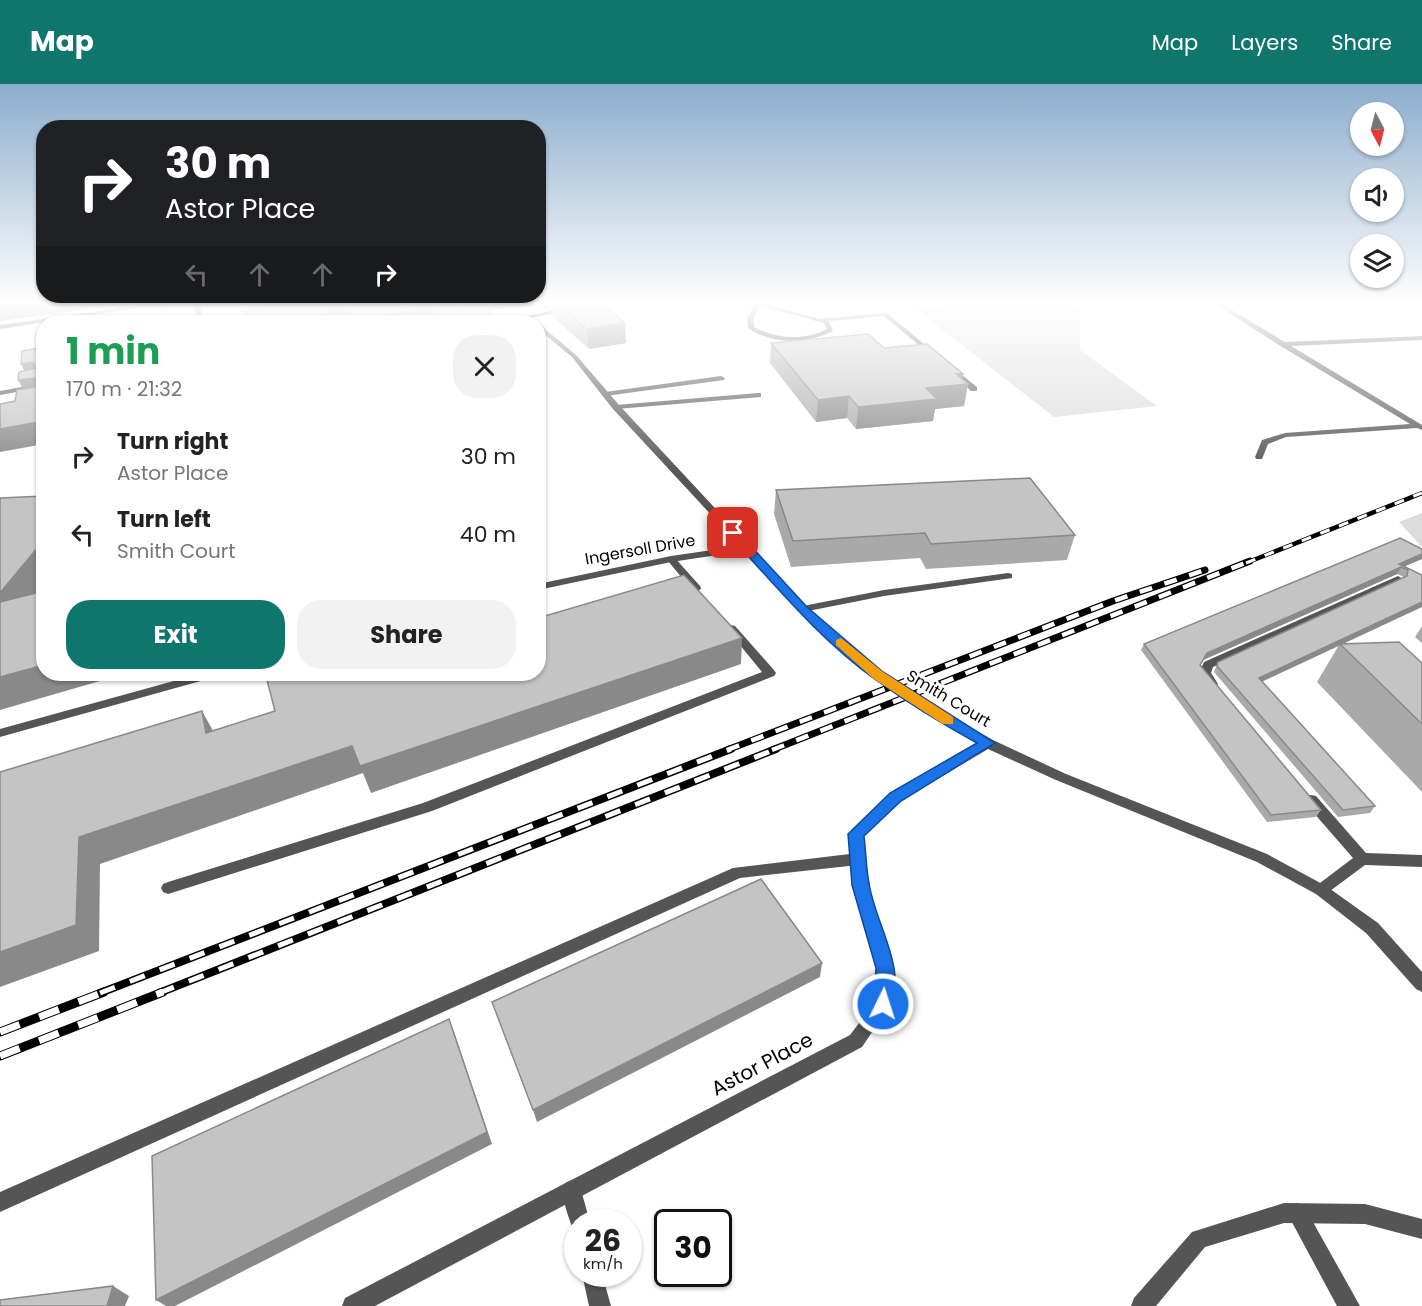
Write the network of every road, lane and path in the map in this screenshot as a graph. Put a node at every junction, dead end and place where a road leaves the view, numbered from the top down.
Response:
1 (578, 361) edge
2 (1309, 361) edge
3 (945, 364) edge
4 (721, 378) dead end
5 (36, 387) edge
6 (974, 389) dead end
7 (0, 393) edge
8 (605, 394) junction
9 (758, 395) dead end
10 (616, 408) junction
11 (1419, 427) edge
12 (1259, 458) dead end
13 (748, 548) junction
14 (671, 559) junction
15 (1008, 576) dead end
16 (1398, 579) edge
17 (546, 585) edge
18 (702, 594) edge
19 (803, 609) junction
20 (724, 621) edge
21 (186, 681) edge
22 (1217, 690) edge
23 (0, 733) edge
24 (988, 743) junction
25 (1301, 788) edge
26 (858, 859) junction
27 (1362, 859) junction
28 (1422, 861) edge
29 (168, 888) dead end
30 (1321, 890) junction
31 (1422, 984) edge
32 (572, 1190) junction
33 (0, 1202) edge
34 (577, 1209) edge
35 (1297, 1213) junction
36 (1422, 1229) edge
37 (595, 1287) edge
38 (353, 1306) edge
39 (600, 1306) edge
40 (1142, 1306) edge
41 (1349, 1306) edge

1 - 8 street, Smith Court
2 - 11 street
3 - 6 street
4 - 8 street
5 - 7 street
8 - 10 street, Smith Court
9 - 10 street
10 - 13 street, Smith Court
11 - 12 street
13 - 14 street, Ingersoll Drive
13 - 19 street, Smith Court
14 - 17 street, Ingersoll Drive
14 - 18 street
15 - 19 street
16 - 22 street
19 - 24 street, Smith Court
20 - 29 street
21 - 23 street
24 - 26 street, Astor Place
24 - 30 street, Smith Court
25 - 27 street
26 - 32 street, Astor Place
26 - 33 street
27 - 28 street
27 - 30 street
30 - 31 street, Smith Court
32 - 34 street
32 - 38 street, Astor Place
35 - 36 street
35 - 40 street
35 - 41 street
37 - 39 street

